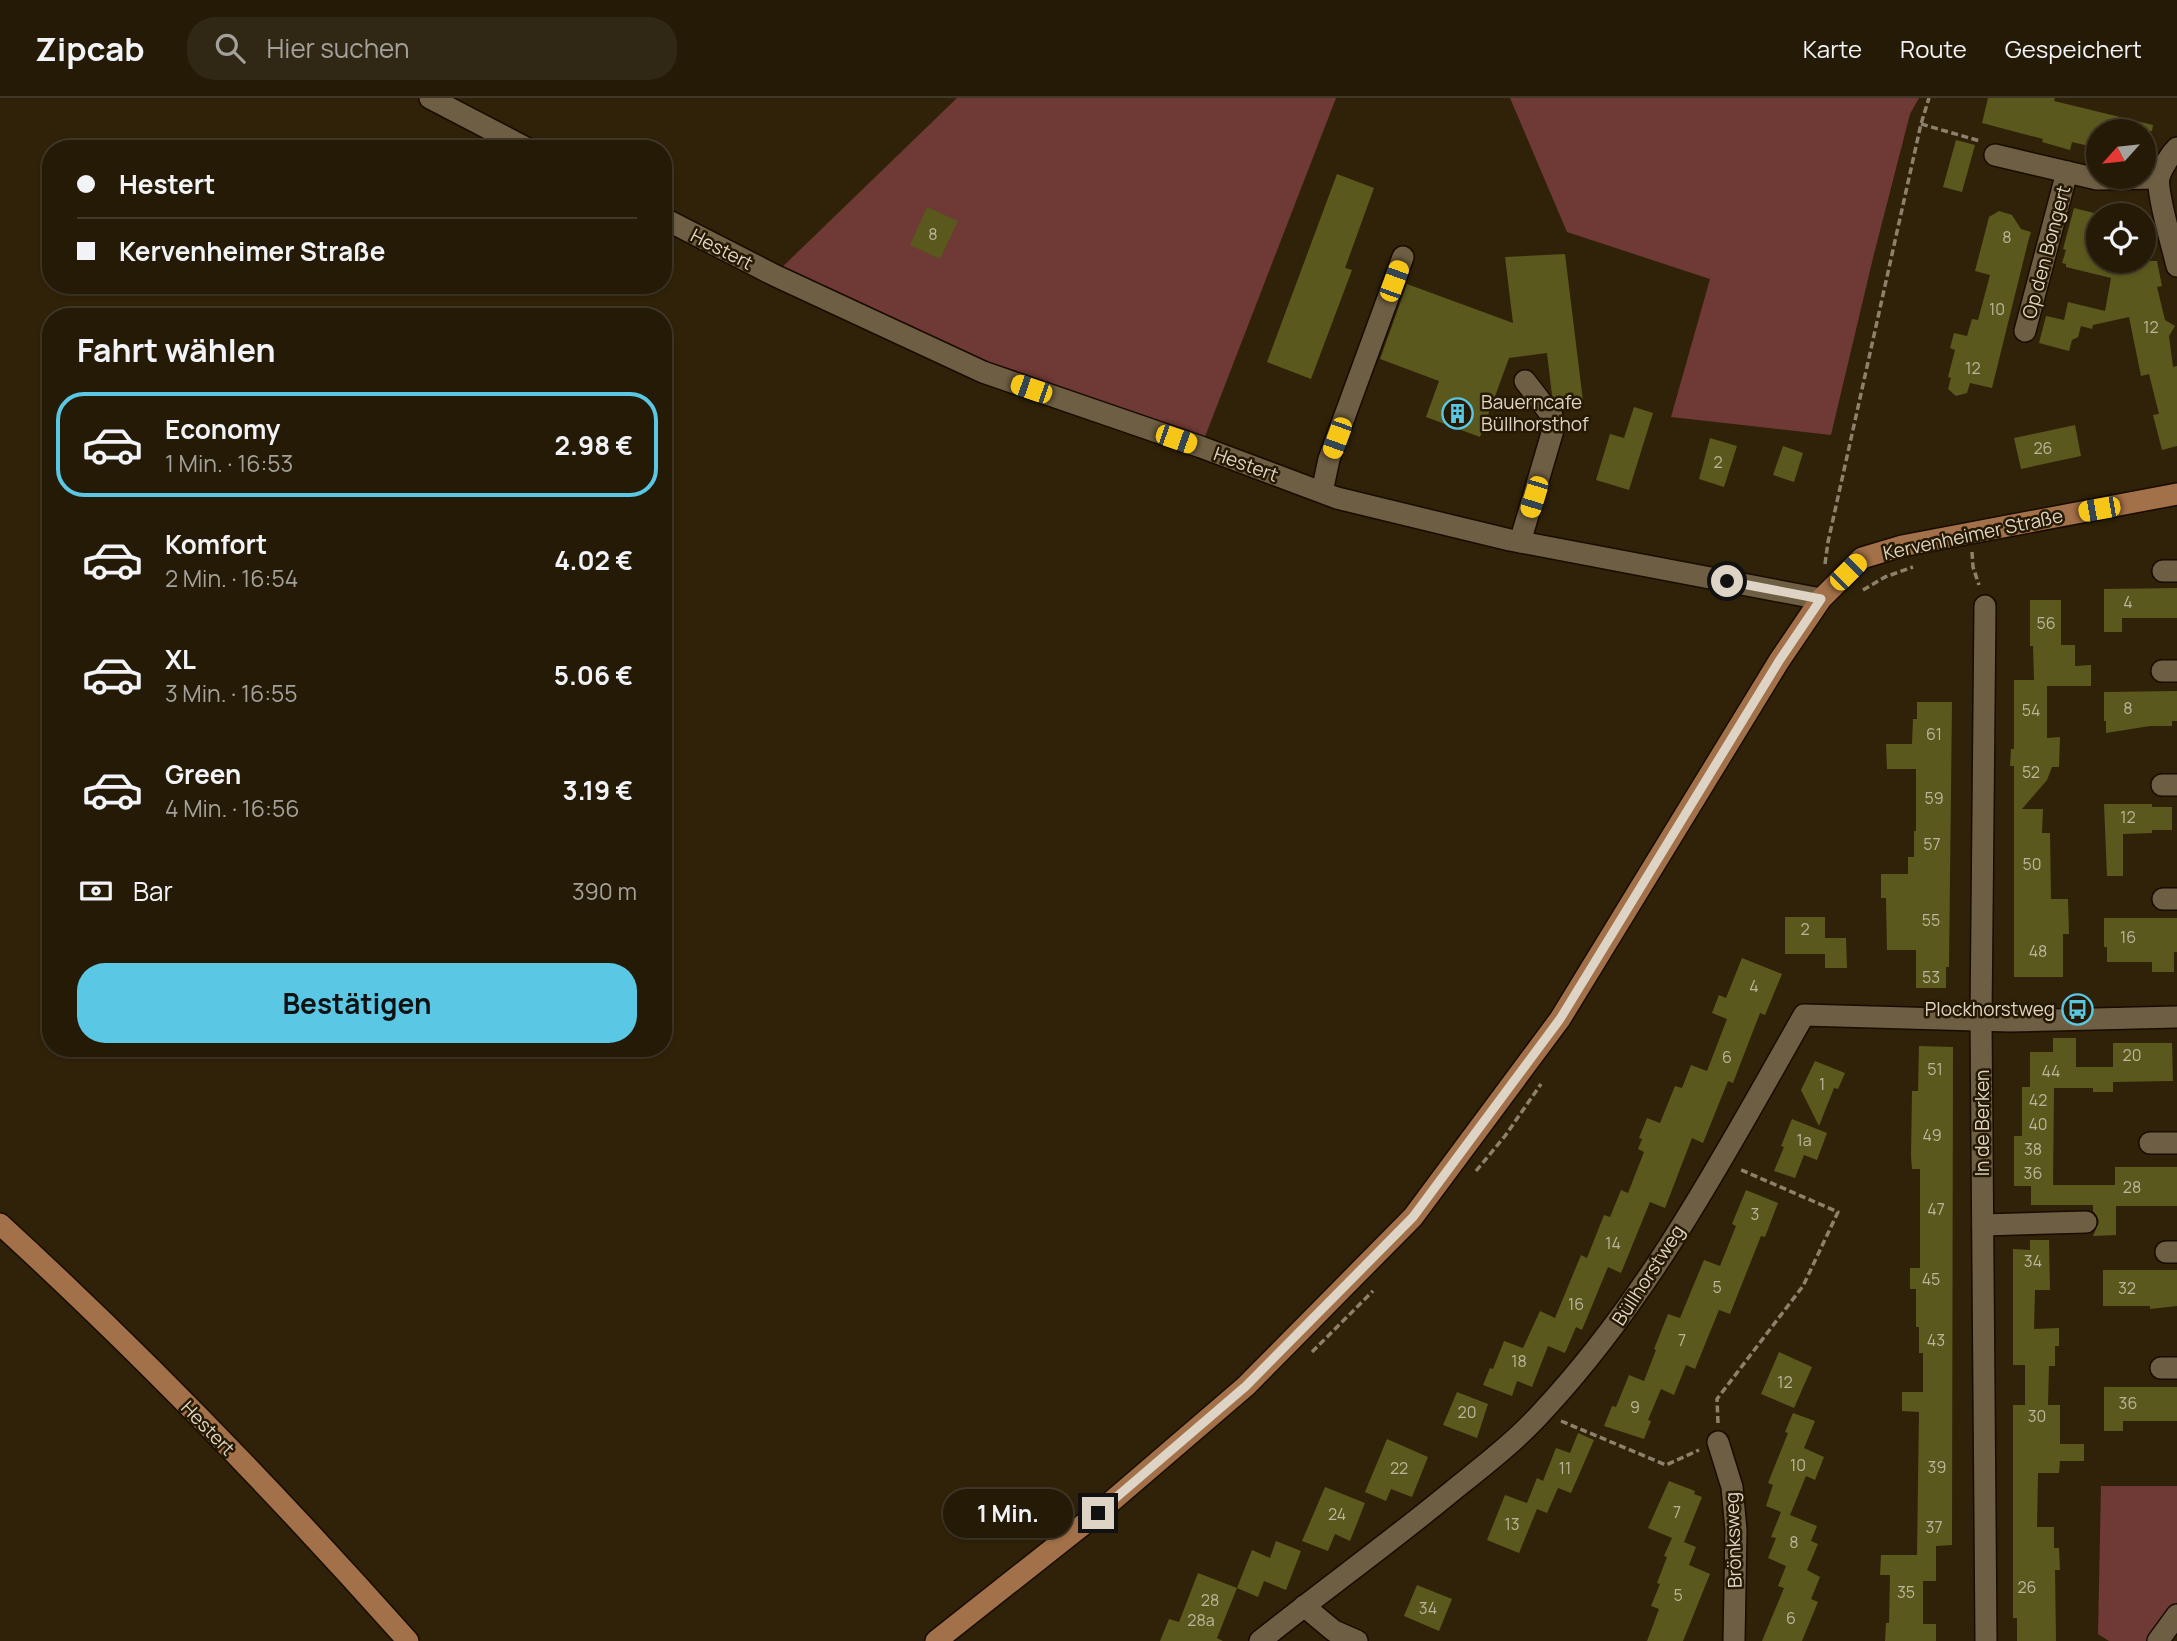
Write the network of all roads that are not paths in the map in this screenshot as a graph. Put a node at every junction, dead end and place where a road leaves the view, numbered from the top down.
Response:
1 (430, 98) edge
2 (511, 140) edge
3 (2177, 148) edge
4 (1995, 155) road end
5 (2067, 172) junction
6 (2159, 178) junction
7 (672, 223) edge
8 (1403, 257) dead end
9 (2177, 266) edge
10 (2025, 331) dead end
11 (1525, 382) dead end
12 (1322, 492) junction
13 (2177, 495) edge
14 (1520, 542) junction
15 (1821, 599) junction
16 (1985, 606) road end
17 (2177, 1017) edge
18 (1981, 1019) junction
19 (2150, 1143) dead end
20 (2177, 1143) edge
21 (2086, 1222) dead end
22 (0, 1224) edge
23 (1983, 1226) junction
24 (1718, 1442) road end
25 (1304, 1606) junction
26 (2177, 1615) edge
27 (408, 1641) edge
28 (936, 1641) edge
29 (1261, 1641) edge
30 (1357, 1641) edge
31 (1734, 1641) edge
32 (1986, 1641) edge
33 (2158, 1641) edge

1 - 2 street
3 - 6 street
4 - 5 street, Op den Bongert
5 - 6 street, Op den Bongert
5 - 10 street, Op den Bongert
6 - 9 street
7 - 12 street, Hestert
8 - 12 street
11 - 14 street
12 - 14 street, Hestert
13 - 15 main road, Kervenheimer Straße
14 - 15 street, Hestert
15 - 28 main road, Kervenheimer Straße
16 - 18 street, In de Berken
17 - 18 street
18 - 23 street, In de Berken
18 - 25 street, Büllhorstweg
19 - 20 street
21 - 23 street
22 - 27 main road, Hestert
23 - 32 street, In de Berken
24 - 31 street, Brönksweg
25 - 29 street, Büllhorstweg
25 - 30 street
26 - 33 street

